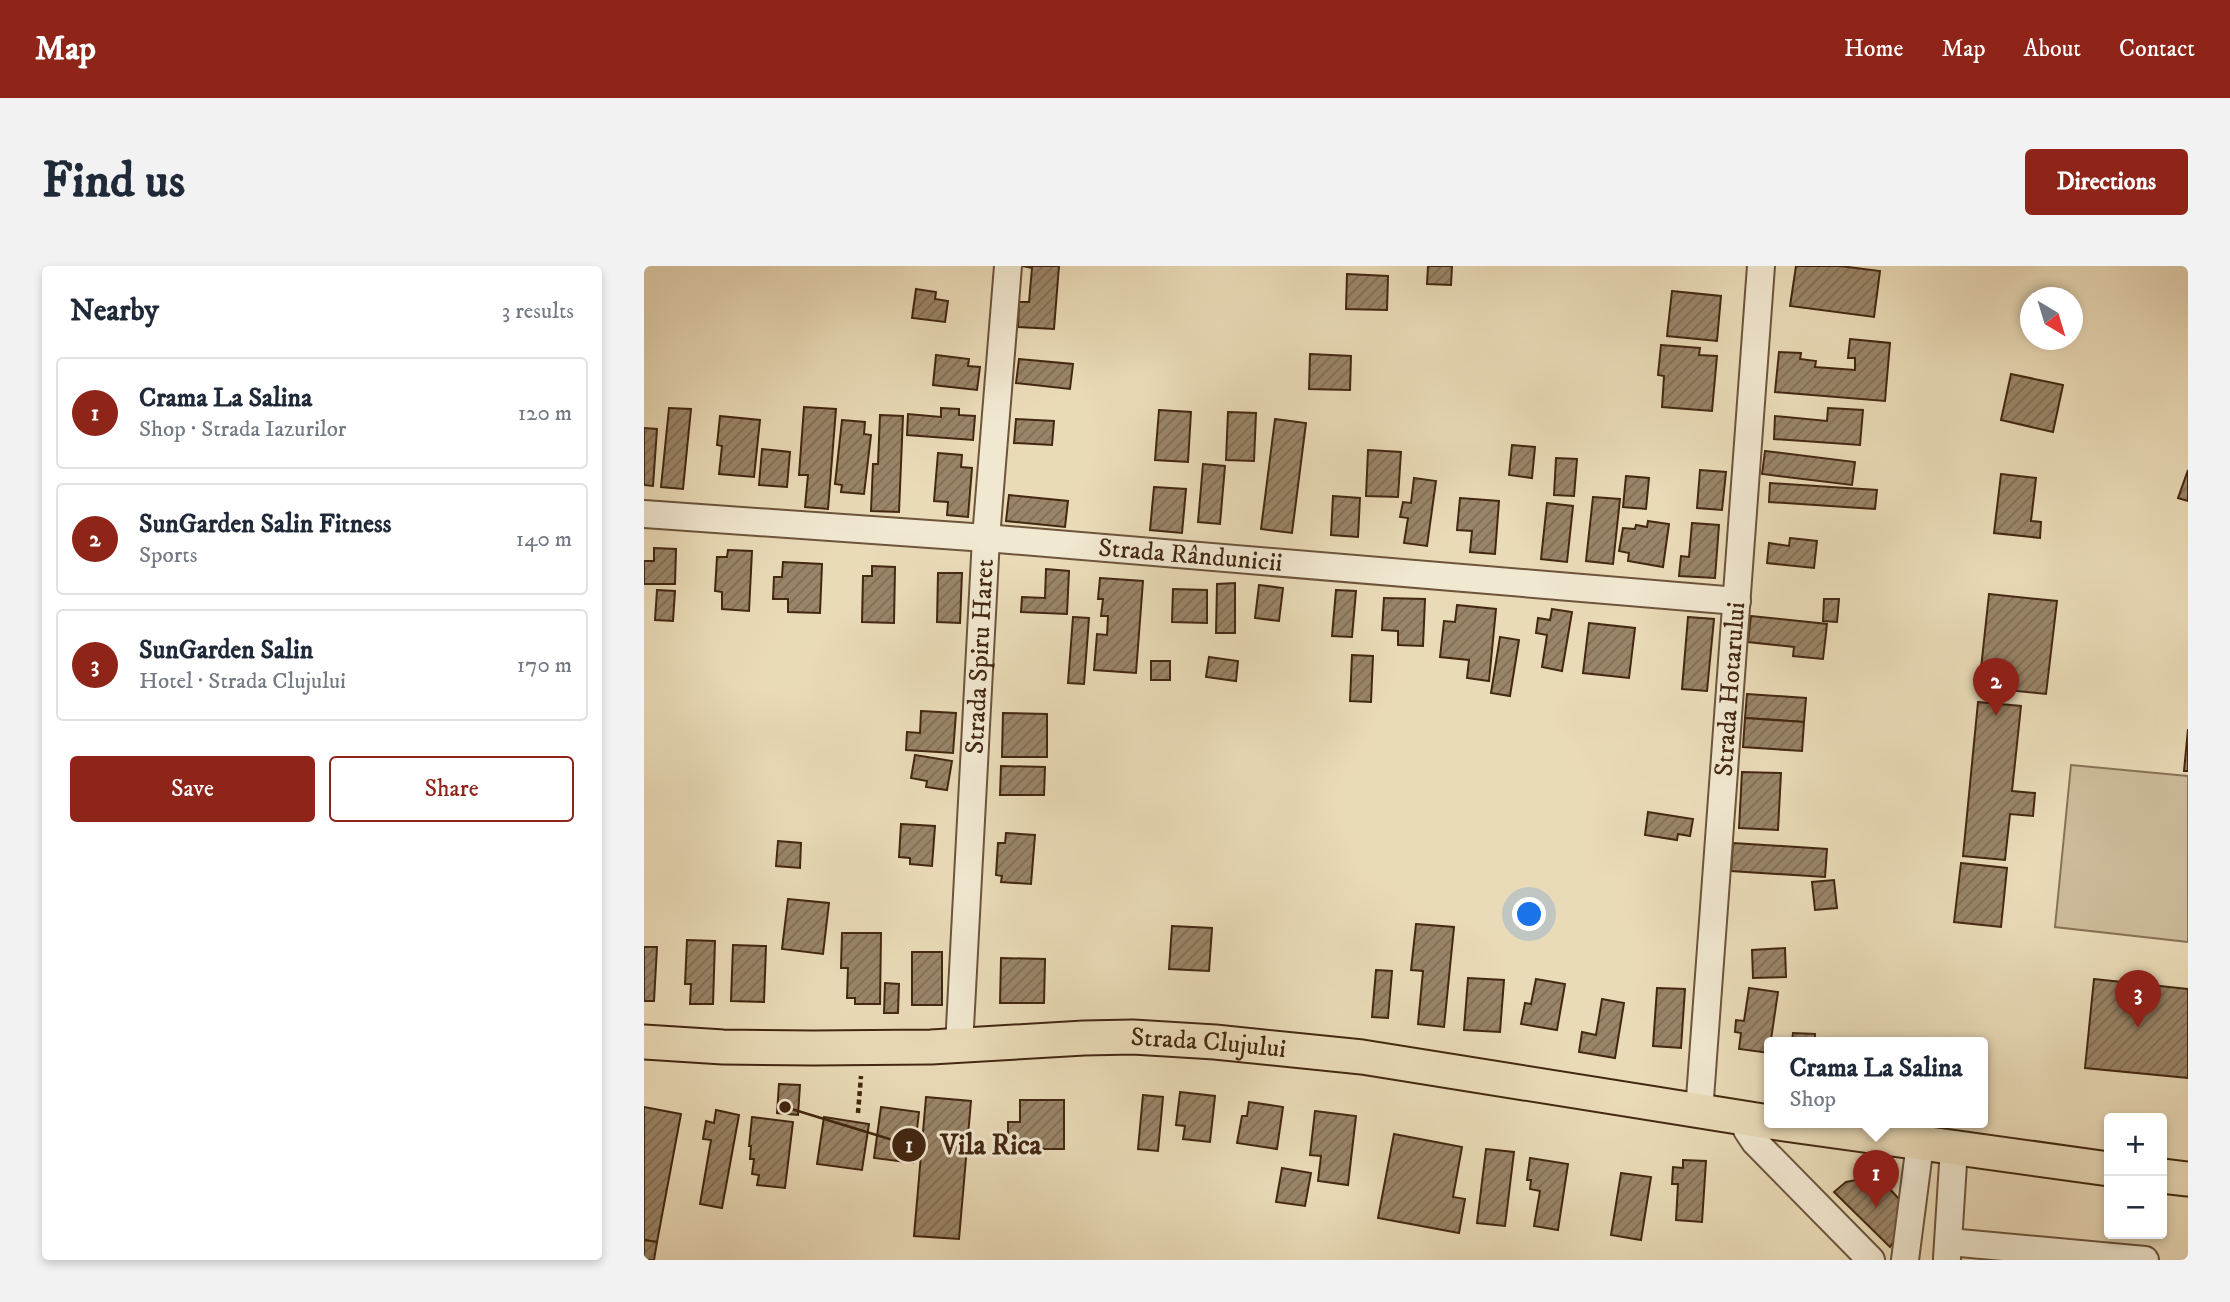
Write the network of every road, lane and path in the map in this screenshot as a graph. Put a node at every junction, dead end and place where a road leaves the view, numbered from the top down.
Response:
1 (1008, 266) edge
2 (1761, 266) edge
3 (644, 514) edge
4 (986, 538) junction
5 (1737, 601) junction
6 (644, 1042) edge
7 (959, 1046) junction
8 (860, 1082) dead end
9 (1699, 1112) junction
10 (858, 1113) dead end
11 (1762, 1121) edge
12 (1810, 1128) edge
13 (1920, 1144) junction
14 (1954, 1148) junction
15 (2104, 1168) edge
16 (2167, 1176) edge
17 (2188, 1179) edge
18 (1948, 1251) edge
19 (2024, 1255) edge
20 (1871, 1260) edge
21 (1905, 1260) edge
22 (2145, 1260) edge

1 - 4 street, Strada Spiru Haret
2 - 5 street, Strada Hotarului
3 - 4 street, Strada Rândunicii
4 - 5 street, Strada Rândunicii
4 - 7 street, Strada Spiru Haret
5 - 9 street, Strada Hotarului
6 - 7 main road, Strada Clujului
7 - 9 main road, Strada Clujului
8 - 10 path
9 - 11 main road, Strada Clujului
11 - 20 street
12 - 13 main road, Strada Clujului
13 - 14 main road, Strada Clujului
13 - 21 street
14 - 15 main road, Strada Clujului
14 - 18 street
16 - 17 main road
18 - 19 street
19 - 22 street

